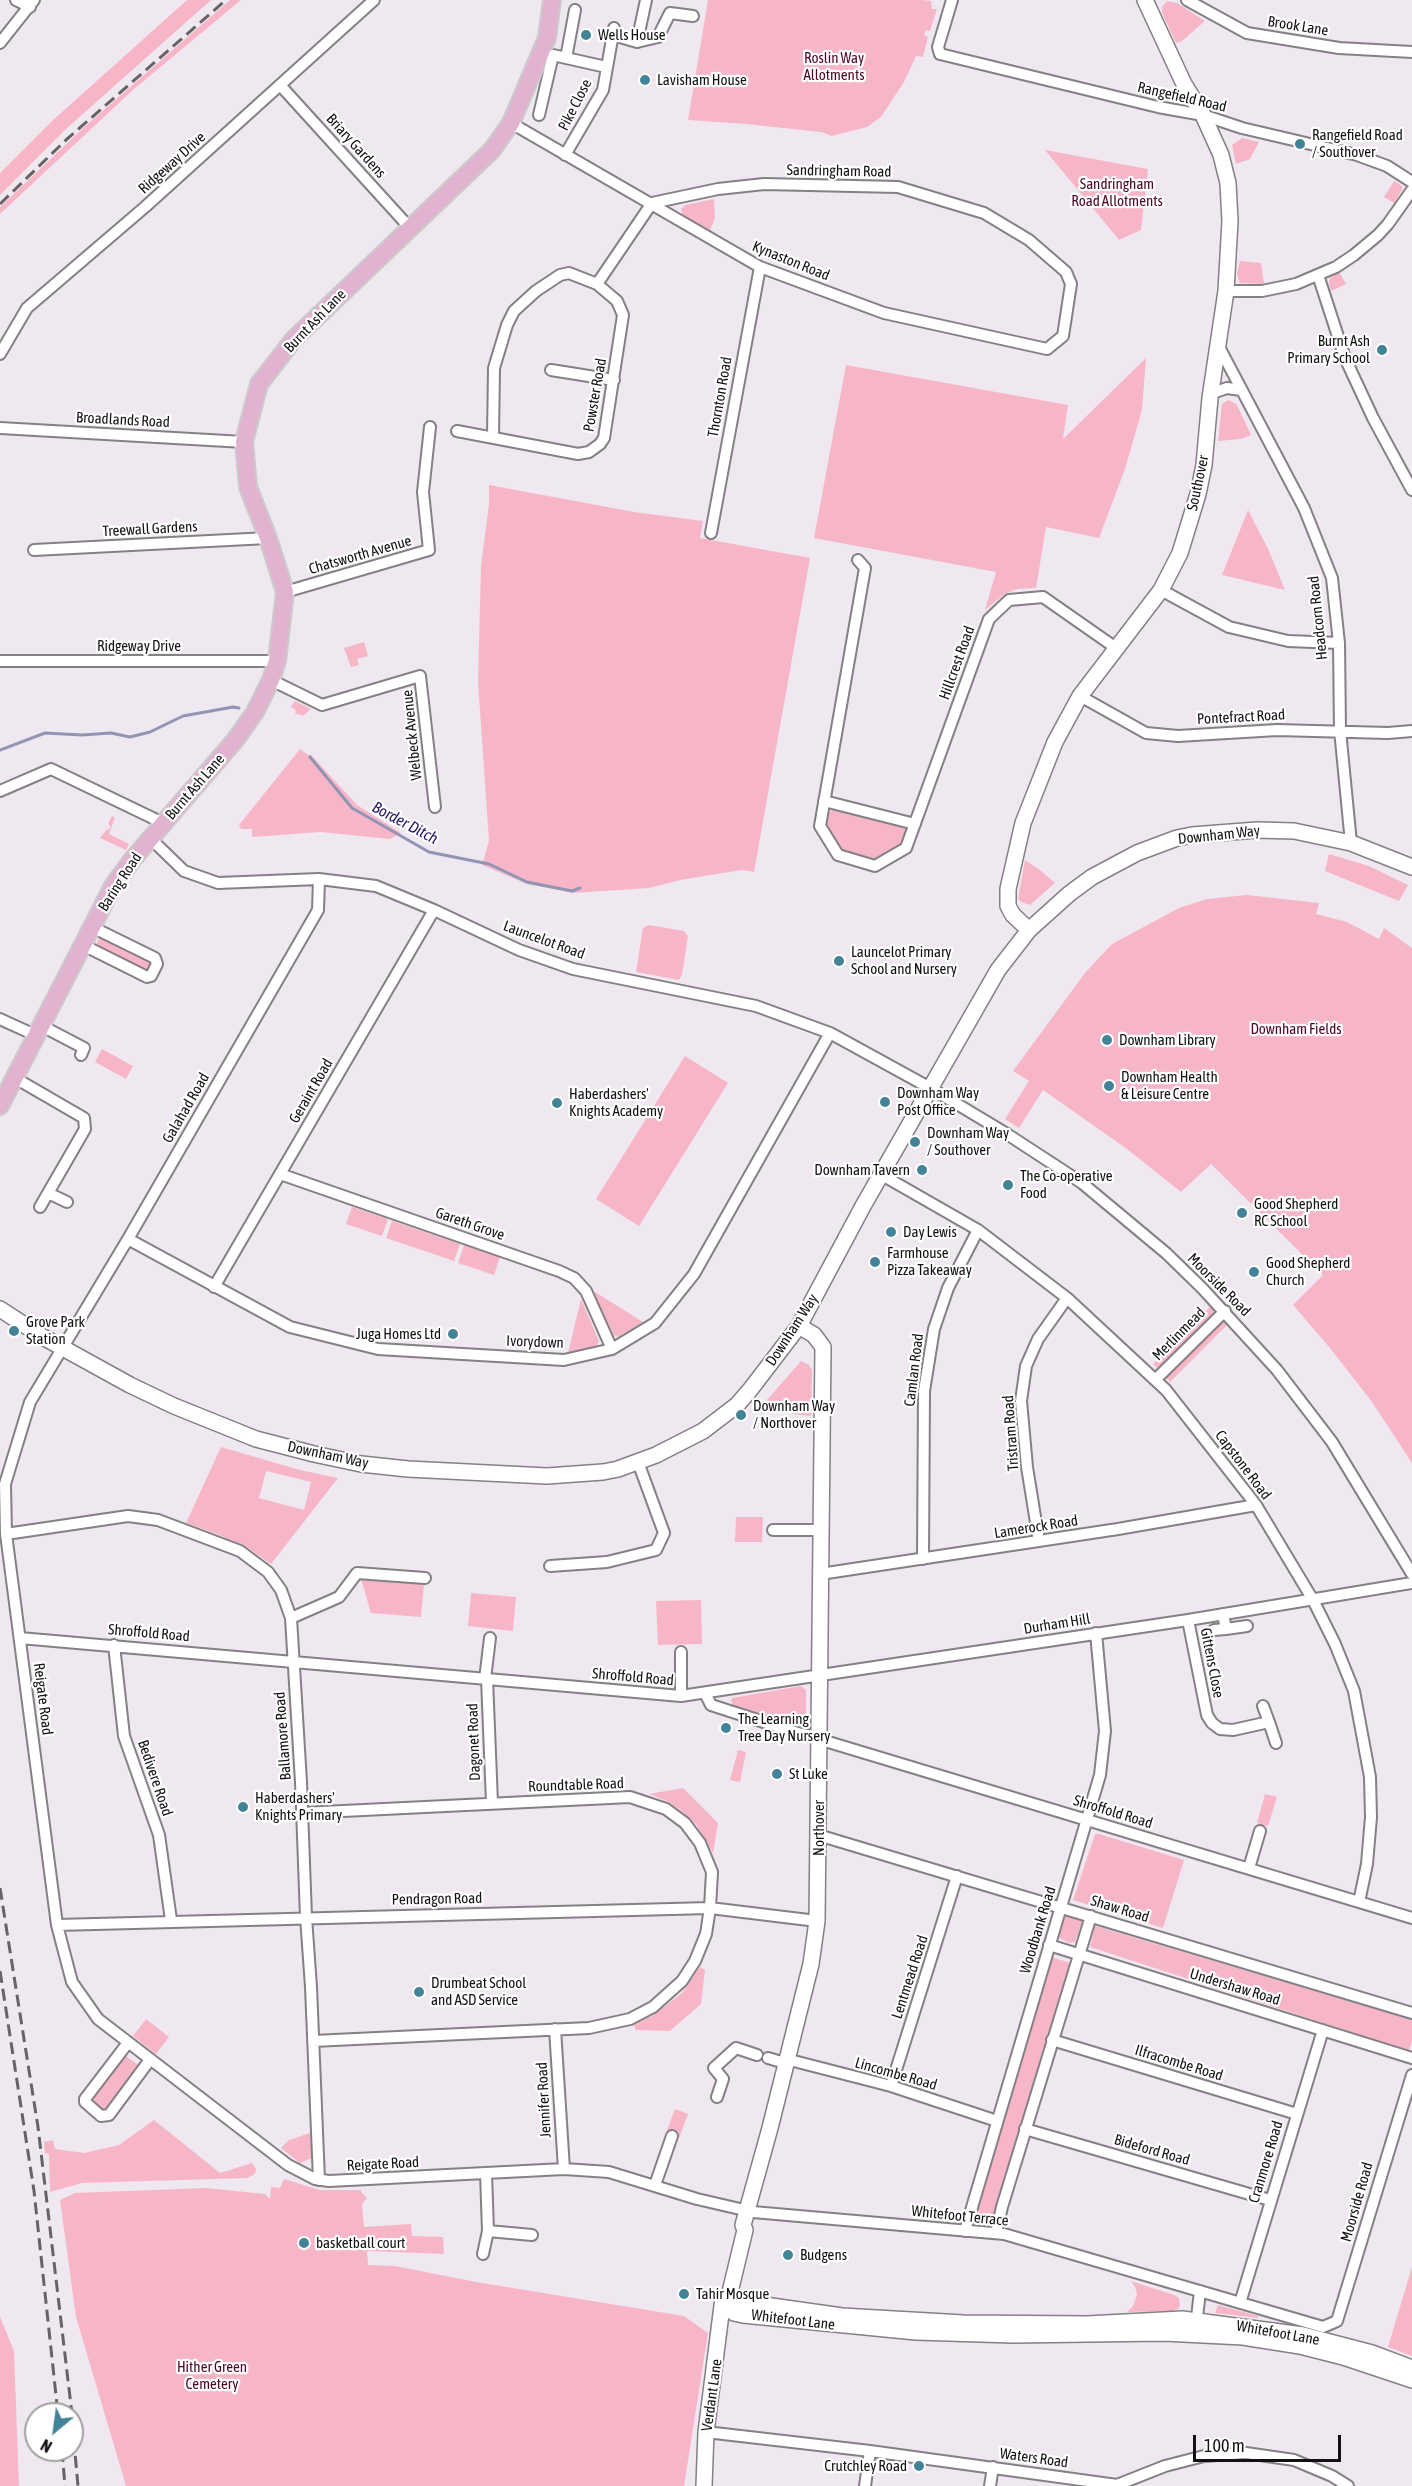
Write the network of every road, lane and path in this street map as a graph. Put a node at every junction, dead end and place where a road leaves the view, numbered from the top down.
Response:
1 (16, 0) edge
2 (374, 0) edge
3 (552, 0) edge
4 (646, 0) edge
5 (950, 0) edge
6 (1145, 0) edge
7 (1187, 0) edge
8 (32, 3) edge
9 (575, 10) dead end
10 (693, 16) dead end
11 (637, 42) junction
12 (0, 43) edge
13 (1412, 52) edge
14 (566, 58) junction
15 (606, 68) junction
16 (280, 85) junction
17 (539, 115) dead end
18 (1203, 115) junction
19 (511, 123) junction
20 (565, 155) junction
21 (1412, 182) edge
22 (1412, 190) edge
23 (652, 203) junction
24 (410, 228) junction
25 (760, 267) junction
26 (1318, 275) junction
27 (597, 284) junction
28 (1226, 291) junction
29 (1066, 316) joint
30 (1217, 343) junction
31 (0, 354) edge
32 (551, 369) dead end
33 (614, 380) junction
34 (1241, 390) junction
35 (1210, 394) junction
36 (430, 427) dead end
37 (0, 428) edge
38 (457, 431) dead end
39 (493, 437) junction
40 (244, 442) junction
41 (1412, 490) edge
42 (711, 533) dead end
43 (268, 537) junction
44 (34, 550) dead end
45 (858, 560) dead end
46 (1161, 590) junction
47 (285, 592) junction
48 (1339, 644) junction
49 (1116, 648) junction
50 (0, 661) edge
51 (277, 662) junction
52 (271, 680) junction
53 (1080, 696) junction
54 (1340, 730) junction
55 (1412, 731) edge
56 (0, 791) edge
57 (824, 801) junction
58 (435, 807) dead end
59 (163, 823) junction
60 (915, 824) junction
61 (150, 838) junction
62 (1352, 843) junction
63 (1412, 867) edge
64 (319, 879) junction
65 (434, 910) junction
66 (92, 927) junction
67 (1029, 930) junction
68 (83, 945) junction
69 (0, 1019) edge
70 (38, 1030) junction
71 (830, 1033) junction
72 (84, 1048) dead end
73 (15, 1078) junction
74 (932, 1089) junction
75 (0, 1106) edge
76 (280, 1174) junction
77 (882, 1175) junction
78 (48, 1193) junction
79 (67, 1203) dead end
80 (40, 1207) dead end
81 (978, 1230) junction
82 (128, 1239) junction
83 (214, 1287) junction
84 (1067, 1298) junction
85 (0, 1309) edge
86 (1224, 1311) junction
87 (798, 1326) junction
88 (64, 1347) junction
89 (612, 1349) junction
90 (1155, 1380) junction
91 (638, 1461) junction
92 (1256, 1505) junction
93 (773, 1530) dead end
94 (820, 1530) junction
95 (6, 1534) junction
96 (1039, 1541) junction
97 (923, 1558) junction
98 (550, 1566) dead end
99 (820, 1574) junction
100 (1412, 1574) edge
101 (425, 1578) dead end
102 (1412, 1583) edge
103 (1313, 1600) junction
104 (1223, 1614) junction
105 (291, 1618) junction
106 (1188, 1620) junction
107 (1247, 1626) dead end
108 (1226, 1629) junction
109 (1214, 1630) dead end
110 (1096, 1633) junction
111 (20, 1638) junction
112 (489, 1638) dead end
113 (114, 1645) junction
114 (681, 1653) dead end
115 (293, 1661) junction
116 (819, 1676) junction
117 (486, 1679) junction
118 (705, 1693) junction
119 (681, 1696) junction
120 (1263, 1706) dead end
121 (1269, 1722) junction
122 (819, 1738) junction
123 (1276, 1743) dead end
124 (492, 1803) junction
125 (302, 1813) junction
126 (1087, 1820) junction
127 (1260, 1831) dead end
128 (819, 1835) junction
129 (1249, 1868) junction
130 (957, 1876) junction
131 (1359, 1902) junction
132 (1061, 1906) junction
133 (710, 1908) junction
134 (1091, 1916) junction
135 (306, 1917) junction
136 (1412, 1918) edge
137 (171, 1920) junction
138 (817, 1921) junction
139 (57, 1924) junction
140 (1049, 1944) junction
141 (1079, 1954) junction
142 (1412, 2013) edge
143 (555, 2029) junction
144 (1323, 2030) junction
145 (1052, 2040) junction
146 (313, 2042) junction
147 (127, 2044) junction
148 (757, 2055) dead end
149 (768, 2058) dead end
150 (1412, 2058) edge
151 (150, 2061) junction
152 (786, 2061) junction
153 (1412, 2075) edge
154 (891, 2086) junction
155 (717, 2097) dead end
156 (1297, 2114) junction
157 (997, 2121) junction
158 (1026, 2129) junction
159 (672, 2136) dead end
160 (564, 2169) junction
161 (486, 2173) junction
162 (319, 2180) junction
163 (655, 2186) junction
164 (1270, 2200) junction
165 (745, 2217) junction
166 (965, 2231) junction
167 (488, 2232) junction
168 (996, 2233) junction
169 (532, 2235) dead end
170 (483, 2254) dead end
171 (1200, 2291) junction
172 (1240, 2303) junction
173 (724, 2304) junction
174 (1196, 2327) junction
175 (1323, 2327) joint
176 (1412, 2368) edge
177 (1412, 2380) edge
178 (706, 2432) junction
179 (870, 2451) junction
180 (993, 2467) junction
181 (704, 2486) edge
182 (865, 2486) edge
183 (990, 2486) edge
184 (1117, 2486) edge
185 (1348, 2486) edge

1 - 8 street
2 - 16 street, Ridgeway Drive
3 - 19 main road, Burnt Ash Lane
4 - 11 street
5 - 18 street, Rangefield Road
6 - 18 street, Southover
7 - 13 street, Brook Lane
8 - 12 street
9 - 14 street
10 - 11 street
11 - 15 street, Pike Close
14 - 15 street, Pike Close
14 - 17 street, Pike Close
15 - 20 street, Pike Close
16 - 24 street, Briary Gardens
16 - 31 street, Ridgeway Drive
18 - 21 street, Rangefield Road
18 - 28 street, Southover
19 - 20 street, Kynaston Road
19 - 24 main road, Burnt Ash Lane
20 - 23 street, Kynaston Road
22 - 26 street
23 - 25 street, Kynaston Road
23 - 27 street
23 - 29 street, Sandringham Road
24 - 40 main road, Burnt Ash Lane
25 - 29 street, Kynaston Road
25 - 42 street, Thornton Road
26 - 28 street
26 - 41 street
27 - 33 street, Powster Road
27 - 39 street, Powster Road
28 - 30 street, Southover
30 - 34 street, Headcorn Road
30 - 35 street, Southover
32 - 33 street
33 - 39 street, Powster Road
34 - 35 street
34 - 48 street, Headcorn Road
35 - 46 street, Southover
36 - 47 street, Chatsworth Avenue
37 - 40 street, Broadlands Road
38 - 39 street, Powster Road
40 - 43 main road, Burnt Ash Lane
43 - 44 street, Treewall Gardens
43 - 47 main road, Burnt Ash Lane
45 - 57 street, Hillcrest Road
46 - 48 street
46 - 49 street, Southover
47 - 51 main road, Burnt Ash Lane
48 - 54 street, Headcorn Road
49 - 53 street, Southover
49 - 60 street, Hillcrest Road
50 - 51 street, Ridgeway Drive
51 - 52 main road, Burnt Ash Lane
52 - 58 street, Welbeck Avenue
52 - 59 main road, Burnt Ash Lane
53 - 54 street, Pontefract Road
53 - 67 street, Southover
54 - 55 street, Pontefract Road
54 - 62 street, Headcorn Road
56 - 59 street
57 - 60 street
57 - 60 street, Hillcrest Road
59 - 61 main road, Burnt Ash Lane
61 - 64 street, Launcelot Road
61 - 66 main road, Baring Road
62 - 63 street, Downham Way
62 - 67 street, Downham Way
64 - 65 street, Launcelot Road
64 - 82 street, Galahad Road
65 - 71 street, Launcelot Road
65 - 76 street, Geraint Road
66 - 68 main road, Baring Road
66 - 68 street, Baring Road
67 - 74 street, Downham Way
68 - 70 main road, Baring Road
69 - 70 street
70 - 72 street
70 - 73 main road, Baring Road
71 - 74 street, Launcelot Road
71 - 89 street, Ivorydown
73 - 75 main road, Baring Road
73 - 78 street
74 - 77 street, Downham Way
74 - 86 street, Moorside Road
76 - 83 street, Geraint Road
76 - 89 street, Gareth Grove
77 - 81 street, Capstone Road
77 - 87 street, Downham Way
78 - 79 street
78 - 80 street
81 - 84 street, Capstone Road
81 - 97 street, Camlan Road
82 - 83 street, Ivorydown
82 - 88 street, Galahad Road
83 - 89 street, Ivorydown
84 - 90 street, Capstone Road
84 - 96 street, Tristram Road
85 - 88 street, Downham Way
86 - 90 street, Merlinmead
86 - 100 street, Moorside Road
87 - 91 street, Downham Way
87 - 94 street, Northover
88 - 91 street, Downham Way
88 - 95 street, Reigate Road
90 - 92 street, Capstone Road
91 - 98 street
92 - 96 street, Lamerock Road
92 - 103 street, Capstone Road
93 - 94 street
94 - 99 street, Northover
95 - 105 street, Ballamore Road
95 - 111 street, Reigate Road
96 - 97 street, Lamerock Road
97 - 99 street, Lamerock Road
99 - 116 street, Northover
101 - 105 street
102 - 103 street, Durham Hill
103 - 104 street, Durham Hill
103 - 131 street, Capstone Road
104 - 106 street, Durham Hill
104 - 108 street
105 - 115 street, Ballamore Road
106 - 110 street, Durham Hill
106 - 121 street, Gittens Close
107 - 108 street
108 - 109 street
110 - 116 street, Durham Hill
110 - 126 street, Woodbank Road
111 - 113 street, Shroffold Road
111 - 139 street, Reigate Road
112 - 117 street, Dagonet Road
113 - 115 street, Shroffold Road
113 - 137 street, Bedivere Road
114 - 119 street
115 - 117 street, Shroffold Road
115 - 125 street, Ballamore Road
116 - 118 street, Durham Hill
116 - 122 street, Northover
117 - 119 street, Shroffold Road
117 - 124 street, Dagonet Road
118 - 119 street, Shroffold Road
118 - 122 street, Shroffold Road
120 - 121 street
121 - 123 street
122 - 126 street, Shroffold Road
122 - 128 street, Northover
124 - 125 street, Roundtable Road
124 - 133 street, Roundtable Road
125 - 135 street, Ballamore Road
126 - 129 street, Shroffold Road
126 - 132 street, Woodbank Road
127 - 129 street
128 - 130 street, Shaw Road
128 - 138 street, Northover
129 - 131 street, Shroffold Road
130 - 132 street, Shaw Road
130 - 154 street, Lentmead Road
131 - 136 street, Shroffold Road
132 - 134 street, Shaw Road
132 - 140 street, Woodbank Road
133 - 135 street, Pendragon Road
133 - 138 street, Pendragon Road
133 - 143 street, Roundtable Road
134 - 141 street
134 - 142 street, Shaw Road
135 - 137 street, Pendragon Road
135 - 146 street, Ballamore Road
137 - 139 street, Pendragon Road
138 - 152 street, Northover
139 - 147 street, Reigate Road
140 - 141 street, Undershaw Road
140 - 157 street, Woodbank Road
141 - 144 street, Undershaw Road
141 - 145 street
143 - 146 street, Roundtable Road
143 - 160 street, Jennifer Road
144 - 150 street, Undershaw Road
144 - 156 street, Cranmore Road
145 - 156 street, Ilfracombe Road
145 - 158 street
146 - 162 street, Ballamore Road
147 - 151 street, Reigate Road
147 - 151 street
148 - 155 street
149 - 152 street, Lincombe Road
151 - 162 street, Reigate Road
152 - 154 street, Lincombe Road
152 - 165 street, Northover
153 - 175 street, Moorside Road
154 - 157 street, Lincombe Road
156 - 164 street, Cranmore Road
157 - 166 street, Woodbank Road
158 - 164 street, Bideford Road
158 - 168 street
159 - 163 street
160 - 161 street, Reigate Road
160 - 163 street, Reigate Road
161 - 162 street, Reigate Road
161 - 167 street
163 - 165 street, Reigate Road
164 - 172 street, Cranmore Road
165 - 166 street, Whitefoot Terrace
165 - 173 street, Northover
166 - 168 street, Whitefoot Terrace
167 - 169 street
167 - 170 street
168 - 171 street, Whitefoot Terrace
171 - 172 street, Whitefoot Terrace
171 - 174 street
172 - 175 street, Whitefoot Terrace
173 - 174 street, Whitefoot Lane
173 - 178 street, Verdant Lane
174 - 176 street, Whitefoot Lane
174 - 177 street, Whitefoot Lane
178 - 179 street, Waters Road
178 - 181 street, Verdant Lane
179 - 180 street, Waters Road
179 - 182 street
180 - 183 street
180 - 184 street, Waters Road
184 - 185 street, Waters Road

